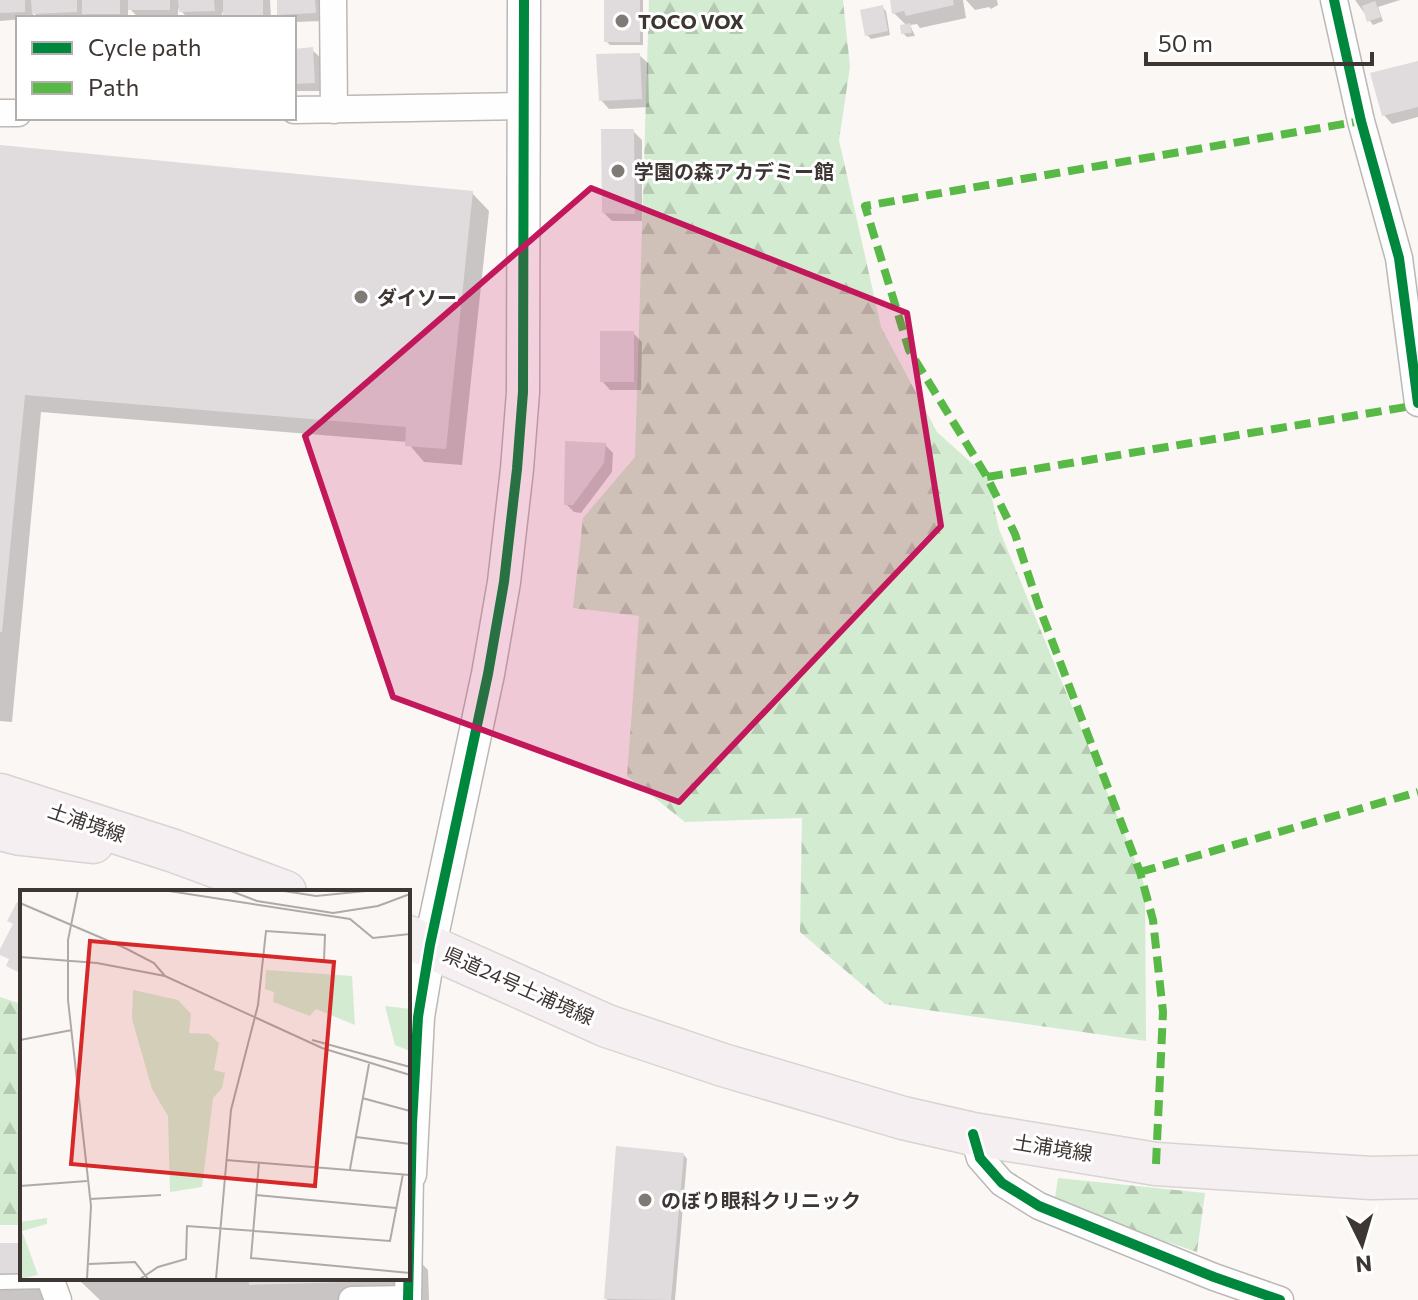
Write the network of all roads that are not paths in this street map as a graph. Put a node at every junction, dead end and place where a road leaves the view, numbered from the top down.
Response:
1 (333, 0) edge
2 (524, 0) edge
3 (1334, 0) edge
4 (524, 106) junction
5 (296, 110) edge
6 (334, 110) junction
7 (1418, 403) edge
8 (0, 795) edge
9 (0, 829) edge
10 (174, 851) junction
11 (280, 890) edge
12 (419, 941) edge
13 (607, 1026) joint
14 (973, 1134) junction
15 (410, 1174) edge
16 (1418, 1177) edge
17 (408, 1280) edge
18 (0, 1282) edge
19 (53, 1286) edge
20 (352, 1300) edge
21 (408, 1300) edge
22 (1280, 1300) edge

1 - 6 street
2 - 4 street
3 - 7 street
4 - 6 street
4 - 12 street
5 - 6 street
8 - 10 main road, 土浦境線
9 - 10 main road, 土浦境線
10 - 11 main road, 土浦境線
12 - 13 main road, 県道24号土浦境線
12 - 15 street
13 - 14 main road, 土浦境線
14 - 16 main road, 土浦境線
14 - 22 street
17 - 21 street
18 - 19 lane
20 - 21 street

